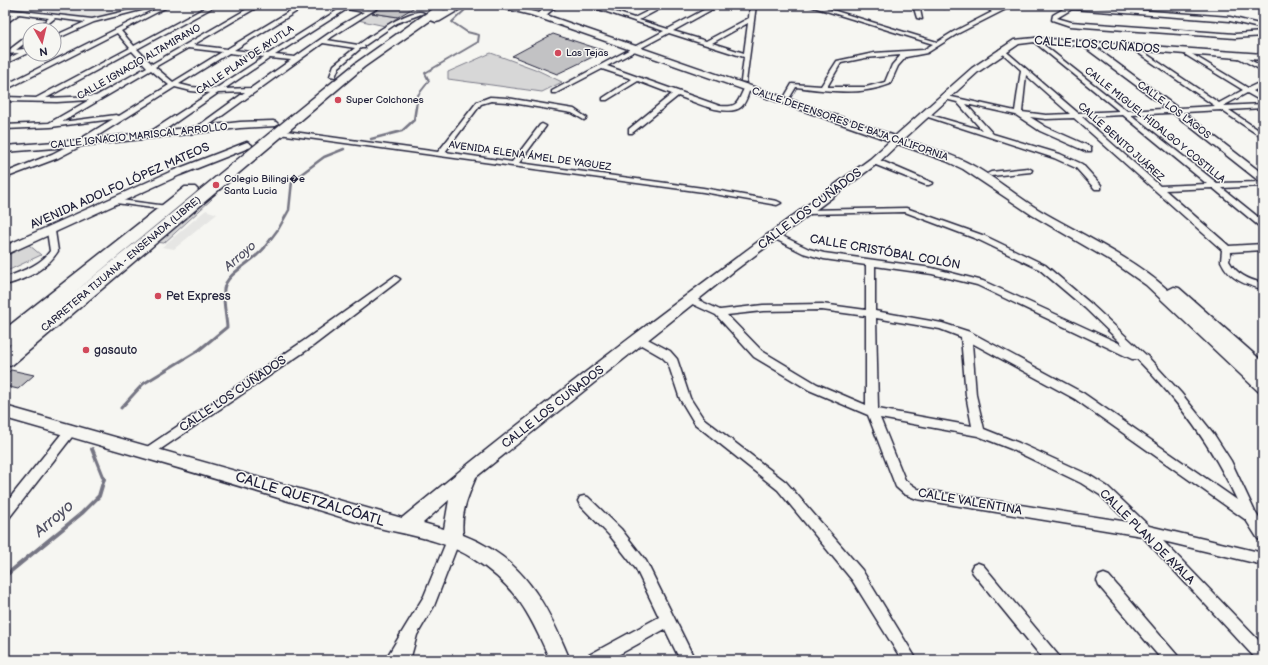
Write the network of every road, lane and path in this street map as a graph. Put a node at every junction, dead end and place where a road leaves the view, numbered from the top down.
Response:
1 (157, 5) edge
2 (168, 5) edge
3 (214, 5) edge
4 (258, 5) edge
5 (304, 5) edge
6 (334, 5) edge
7 (379, 5) edge
8 (445, 5) edge
9 (462, 5) edge
10 (494, 5) edge
11 (514, 5) edge
12 (554, 5) edge
13 (589, 5) edge
14 (608, 5) edge
15 (664, 5) edge
16 (717, 5) edge
17 (753, 5) edge
18 (810, 5) edge
19 (916, 5) edge
20 (986, 5) edge
21 (1011, 5) edge
22 (347, 6) edge
23 (1072, 6) edge
24 (601, 8) junction
25 (5, 11) edge
26 (369, 11) junction
27 (19, 12) junction
28 (423, 12) edge
29 (996, 13) junction
30 (542, 14) junction
31 (54, 16) junction
32 (920, 18) dead end
33 (751, 19) junction
34 (634, 20) junction
35 (92, 21) junction
36 (5, 22) edge
37 (47, 22) edge
38 (1263, 27) edge
39 (117, 30) junction
40 (668, 31) junction
41 (62, 34) edge
42 (1263, 34) edge
43 (399, 38) junction
44 (1035, 40) junction
45 (22, 41) edge
46 (322, 41) junction
47 (706, 43) junction
48 (1084, 43) junction
49 (938, 44) junction
50 (187, 46) junction
51 (364, 47) junction
52 (637, 47) junction
53 (1133, 47) junction
54 (134, 48) junction
55 (22, 50) edge
56 (1002, 50) junction
57 (8, 51) edge
58 (227, 51) junction
59 (1183, 51) junction
60 (909, 53) junction
61 (22, 54) edge
62 (1237, 55) junction
63 (268, 56) junction
64 (746, 56) junction
65 (1263, 57) edge
66 (297, 59) junction
67 (5, 62) edge
68 (151, 66) junction
69 (601, 66) junction
70 (1024, 69) junction
71 (1263, 69) edge
72 (637, 79) junction
73 (1263, 83) edge
74 (174, 84) junction
75 (743, 84) junction
76 (5, 88) edge
77 (823, 88) junction
78 (253, 90) junction
79 (1248, 90) junction
80 (215, 92) junction
81 (554, 92) dead end
82 (676, 94) junction
83 (788, 96) junction
84 (97, 97) junction
85 (943, 97) junction
86 (5, 99) edge
87 (605, 99) dead end
88 (37, 100) junction
89 (1263, 100) edge
90 (960, 101) junction
91 (1221, 106) junction
92 (1263, 106) edge
93 (310, 107) junction
94 (292, 110) junction
95 (1176, 111) junction
96 (1018, 113) junction
97 (1127, 114) junction
98 (925, 115) junction
99 (1077, 116) junction
100 (120, 117) junction
101 (584, 118) dead end
102 (51, 125) junction
103 (542, 126) dead end
104 (5, 127) edge
105 (276, 128) junction
106 (198, 129) junction
107 (868, 129) junction
108 (632, 130) dead end
109 (153, 134) junction
110 (990, 135) junction
111 (1263, 136) edge
112 (900, 137) junction
113 (80, 143) junction
114 (247, 145) junction
115 (5, 149) edge
116 (1088, 149) dead end
117 (886, 150) junction
118 (440, 154) junction
119 (952, 156) junction
120 (874, 161) junction
121 (514, 164) junction
122 (1028, 170) dead end
123 (991, 174) junction
124 (5, 176) edge
125 (1263, 179) edge
126 (929, 183) dead end
127 (1263, 184) edge
128 (1098, 187) dead end
129 (1216, 187) junction
130 (1158, 188) junction
131 (1016, 195) junction
132 (116, 201) junction
133 (777, 203) dead end
134 (167, 208) junction
135 (807, 212) junction
136 (1263, 225) edge
137 (51, 231) junction
138 (776, 236) junction
139 (1263, 247) edge
140 (1227, 249) junction
141 (5, 251) edge
142 (1124, 259) junction
143 (870, 263) junction
144 (395, 279) dead end
145 (5, 282) edge
146 (1263, 286) edge
147 (691, 300) junction
148 (719, 313) junction
149 (871, 313) junction
150 (966, 335) junction
151 (5, 339) edge
152 (640, 339) junction
153 (5, 360) edge
154 (1143, 360) junction
155 (1236, 363) junction
156 (1258, 366) edge
157 (1263, 387) edge
158 (5, 412) edge
159 (872, 412) junction
160 (71, 430) junction
161 (979, 432) junction
162 (148, 452) junction
163 (470, 472) junction
164 (584, 500) dead end
165 (5, 514) edge
166 (1251, 516) junction
167 (405, 527) junction
168 (1145, 531) junction
169 (1263, 534) edge
170 (454, 539) junction
171 (1263, 559) edge
172 (978, 569) dead end
173 (1104, 581) dead end
174 (667, 620) junction
175 (410, 632) junction
176 (1263, 656) edge
177 (392, 660) edge
178 (404, 660) edge
179 (560, 660) edge
180 (594, 660) edge
181 (688, 660) edge
182 (910, 660) edge
183 (1053, 660) edge
184 (1172, 660) edge

1 - 35 street
2 - 39 street
3 - 54 street
4 - 50 street, CALLE IGNACIO ALTAMIRANO
5 - 58 street
6 - 22 street
7 - 26 street
8 - 43 highway, CARRETERA TIJUANA - ENSENADA (LIBRE)
9 - 43 highway
10 - 30 street, CALLE DEFENSORES DE BAJA CALIFORNIA
11 - 30 street, CALLE DEFENSORES DE BAJA CALIFORNIA
12 - 30 street
13 - 24 street
14 - 24 street
15 - 34 street
16 - 40 street
17 - 33 street
18 - 49 street
19 - 32 street
20 - 29 street
21 - 29 street
22 - 26 street
22 - 63 street, CALLE PLAN DE AYUTLA
23 - 38 street
23 - 42 street
24 - 34 street
25 - 27 street
26 - 46 street
27 - 31 street
27 - 36 street
28 - 43 highway
28 - 51 highway, CARRETERA TIJUANA - ENSENADA (LIBRE)
29 - 49 street
30 - 52 street, CALLE DEFENSORES DE BAJA CALIFORNIA
31 - 35 street
31 - 37 street
33 - 47 street
33 - 64 street
34 - 40 street
35 - 41 street
39 - 54 street
39 - 76 street
40 - 47 street
40 - 52 street
43 - 93 highway, CARRETERA TIJUANA - ENSENADA (LIBRE)
44 - 48 street, CALLE LOS CUÑADOS
44 - 56 street, CALLE LOS CUÑADOS
44 - 97 street, CALLE MIGUEL HIDALGO Y COSTILLA
45 - 57 street
46 - 51 street
46 - 66 street
47 - 64 street
48 - 53 street, CALLE LOS CUÑADOS
48 - 95 street, CALLE LOS LAGOS
49 - 60 street
50 - 58 street
50 - 68 street, CALLE IGNACIO ALTAMIRANO
51 - 94 highway, CARRETERA TIJUANA - ENSENADA (LIBRE)
52 - 69 street
52 - 75 street, CALLE DEFENSORES DE BAJA CALIFORNIA
53 - 59 street, CALLE LOS CUÑADOS
53 - 91 street
54 - 68 street
54 - 88 street
55 - 57 street
56 - 70 street, CALLE BENITO JUÁREZ
56 - 85 street, CALLE LOS CUÑADOS
58 - 63 street
58 - 74 street
59 - 62 street, CALLE LOS CUÑADOS
59 - 79 street
60 - 77 street
60 - 77 street
61 - 67 street
62 - 65 street, CALLE LOS CUÑADOS
62 - 71 street
63 - 66 street
63 - 80 street, CALLE PLAN DE AYUTLA
64 - 75 street
66 - 78 street
68 - 74 street
68 - 84 street, CALLE IGNACIO ALTAMIRANO
69 - 72 street
69 - 81 street
70 - 96 street
70 - 99 street, CALLE BENITO JUÁREZ
72 - 82 street
72 - 87 street
73 - 79 street
74 - 80 street
74 - 100 street
75 - 82 street
75 - 83 street, CALLE DEFENSORES DE BAJA CALIFORNIA
75 - 107 street, CALLE DEFENSORES DE BAJA CALIFORNIA
77 - 83 street
78 - 80 street
78 - 106 street
79 - 89 street
79 - 91 street
80 - 109 street, CALLE PLAN DE AYUTLA
82 - 108 street
83 - 112 street, CALLE DEFENSORES DE BAJA CALIFORNIA
84 - 88 street
84 - 102 street, CALLE IGNACIO ALTAMIRANO
85 - 90 street
85 - 98 street, CALLE LOS CUÑADOS
86 - 88 street
90 - 96 street
90 - 110 street
91 - 92 street
91 - 95 street
91 - 111 street
93 - 94 highway
93 - 105 highway, CARRETERA TIJUANA - ENSENADA (LIBRE)
94 - 105 highway, CARRETERA TIJUANA - ENSENADA (LIBRE)
95 - 97 street
95 - 125 street, CALLE LOS LAGOS
96 - 99 street
96 - 116 street
97 - 99 street
97 - 129 street, CALLE MIGUEL HIDALGO Y COSTILLA
98 - 110 street
98 - 112 street, CALLE LOS CUÑADOS
99 - 130 street, CALLE BENITO JUÁREZ
100 - 102 street
100 - 113 street
101 - 118 street
102 - 104 street
103 - 121 street
105 - 106 street, CALLE IGNACIO MARISCAL ARROLLO
105 - 114 highway, CARRETERA TIJUANA - ENSENADA (LIBRE)
105 - 118 street, AVENIDA ELENA ÁMEL DE YAGUEZ
105 - 153 highway, CARRETERA TIJUANA - ENSENADA (LIBRE)
106 - 109 street, CALLE IGNACIO MARISCAL ARROLLO
107 - 112 street, CALLE DEFENSORES DE BAJA CALIFORNIA
107 - 117 street
109 - 113 street, CALLE IGNACIO MARISCAL ARROLLO
110 - 128 street
112 - 117 street, CALLE LOS CUÑADOS
112 - 119 street, CALLE DEFENSORES DE BAJA CALIFORNIA
113 - 115 street, CALLE IGNACIO MARISCAL ARROLLO
113 - 124 street
114 - 132 street, AVENIDA ADOLFO LÓPEZ MATEOS
114 - 134 highway, CARRETERA TIJUANA - ENSENADA (LIBRE)
117 - 120 street, CALLE LOS CUÑADOS
118 - 121 street, AVENIDA ELENA ÁMEL DE YAGUEZ
119 - 123 street, CALLE DEFENSORES DE BAJA CALIFORNIA
119 - 131 street, CALLE DEFENSORES DE BAJA CALIFORNIA
120 - 126 street
120 - 135 street, CALLE LOS CUÑADOS
121 - 133 street, AVENIDA ELENA ÁMEL DE YAGUEZ
122 - 123 street
123 - 131 street, CALLE DEFENSORES DE BAJA CALIFORNIA
127 - 129 street
129 - 130 street
129 - 136 street, CALLE MIGUEL HIDALGO Y COSTILLA
130 - 140 street, CALLE BENITO JUÁREZ
131 - 142 street, CALLE DEFENSORES DE BAJA CALIFORNIA
132 - 134 street
132 - 137 street, AVENIDA ADOLFO LÓPEZ MATEOS
134 - 151 highway, CARRETERA TIJUANA - ENSENADA (LIBRE)
135 - 138 street, CALLE LOS CUÑADOS
135 - 154 street
137 - 141 street, AVENIDA ADOLFO LÓPEZ MATEOS
137 - 145 street
138 - 143 street, CALLE CRISTÓBAL COLÓN
138 - 147 street, CALLE LOS CUÑADOS
139 - 140 street
140 - 146 street
142 - 155 street, CALLE DEFENSORES DE BAJA CALIFORNIA
142 - 156 street, CALLE DEFENSORES DE BAJA CALIFORNIA
143 - 149 street, CALLE VALENTINA
143 - 154 street, CALLE CRISTÓBAL COLÓN
144 - 162 street, CALLE LOS CUÑADOS
147 - 148 street, CALLE PLAN DE AYALA
147 - 152 street, CALLE LOS CUÑADOS
148 - 149 street
148 - 159 street, CALLE PLAN DE AYALA
149 - 150 street
149 - 159 street, CALLE VALENTINA
150 - 161 street
150 - 166 street
152 - 163 street, CALLE LOS CUÑADOS
152 - 182 street
154 - 166 street
155 - 156 street
155 - 157 street, CALLE DEFENSORES DE BAJA CALIFORNIA
158 - 160 street, CALLE QUETZALCÓATL
159 - 161 street, CALLE PLAN DE AYALA
159 - 168 street, CALLE VALENTINA
160 - 162 street, CALLE QUETZALCÓATL
160 - 165 street
161 - 168 street, CALLE PLAN DE AYALA
162 - 167 street, CALLE QUETZALCÓATL
163 - 167 street, CALLE LOS CUÑADOS
163 - 170 street
164 - 174 street
166 - 169 street
167 - 170 street, CALLE QUETZALCÓATL
168 - 171 street, CALLE VALENTINA
168 - 176 street, CALLE PLAN DE AYALA
170 - 175 street
170 - 179 street, CALLE QUETZALCÓATL
172 - 183 street
173 - 184 street
174 - 180 street
174 - 181 street
175 - 177 street
175 - 178 street

